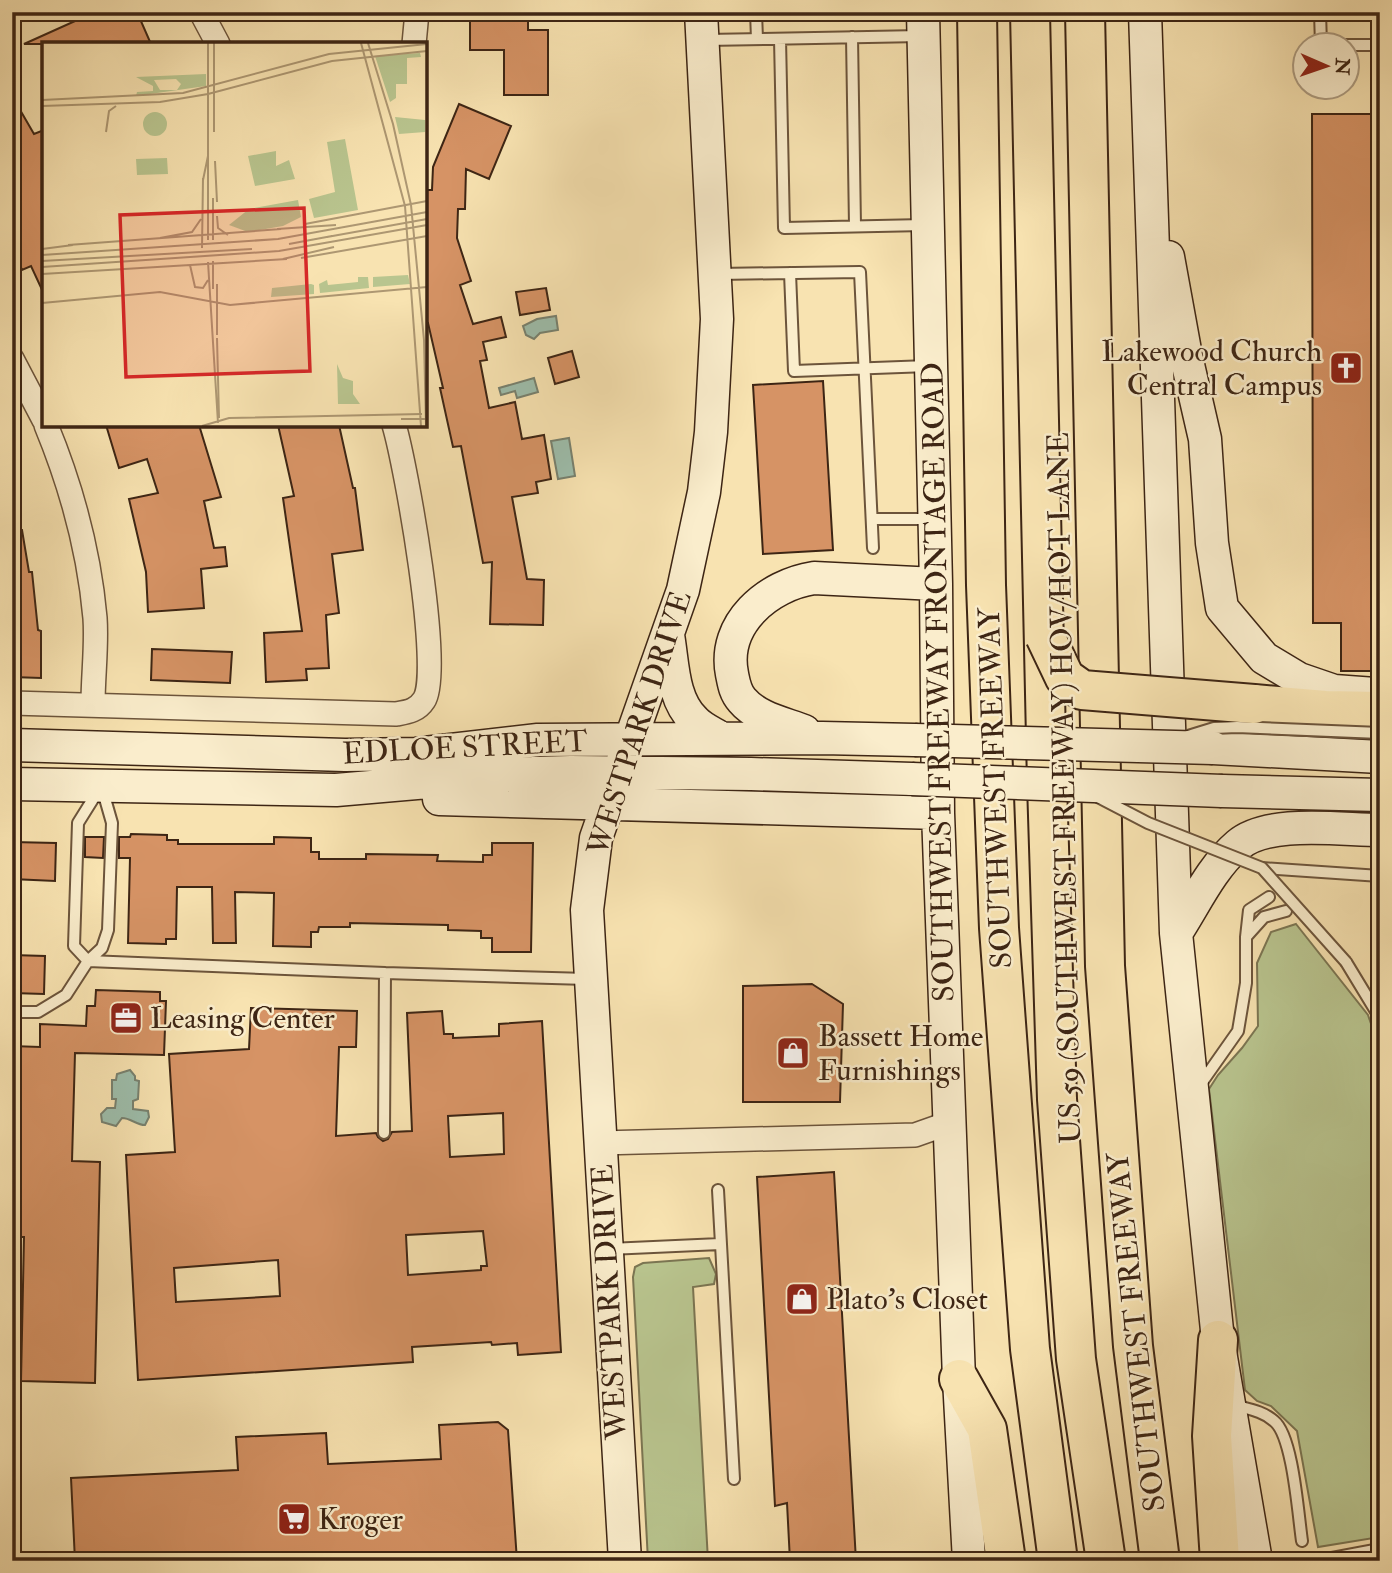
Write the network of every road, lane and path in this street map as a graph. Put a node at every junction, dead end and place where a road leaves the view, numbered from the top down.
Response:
1 (201, 12) edge
2 (417, 12) edge
3 (756, 12) edge
4 (977, 12) edge
5 (1030, 12) edge
6 (1049, 12) edge
7 (1085, 12) edge
8 (1146, 12) edge
9 (1320, 12) edge
10 (923, 24) edge
11 (701, 26) edge
12 (852, 37) junction
13 (780, 38) junction
14 (757, 39) junction
15 (217, 42) edge
16 (414, 42) edge
17 (1380, 45) edge
18 (1148, 144) junction
19 (928, 225) junction
20 (855, 226) junction
21 (790, 273) junction
22 (715, 274) junction
23 (12, 359) edge
24 (931, 365) junction
25 (864, 368) junction
26 (42, 416) edge
27 (47, 427) edge
28 (394, 427) edge
29 (872, 519) junction
30 (935, 519) junction
31 (873, 548) dead end
32 (936, 584) junction
33 (668, 632) junction
34 (1045, 636) junction
35 (1380, 694) edge
36 (12, 703) edge
37 (93, 704) junction
38 (1380, 711) edge
39 (1380, 733) edge
40 (828, 738) junction
41 (722, 739) junction
42 (631, 740) junction
43 (1046, 743) junction
44 (12, 745) edge
45 (1159, 745) junction
46 (103, 747) junction
47 (1380, 757) edge
48 (619, 773) junction
49 (12, 784) edge
50 (102, 786) junction
51 (1062, 786) junction
52 (336, 790) junction
53 (1380, 795) edge
54 (608, 803) junction
55 (938, 813) junction
56 (1380, 830) edge
57 (1262, 867) junction
58 (1380, 876) edge
59 (1269, 897) dead end
60 (1286, 911) dead end
61 (1176, 933) junction
62 (1246, 937) junction
63 (88, 961) junction
64 (384, 973) junction
65 (590, 979) junction
66 (12, 1012) edge
67 (1380, 1018) edge
68 (1193, 1097) junction
69 (949, 1123) junction
70 (384, 1133) dead end
71 (600, 1143) junction
72 (718, 1190) dead end
73 (720, 1244) junction
74 (607, 1250) junction
75 (1219, 1340) junction
76 (959, 1379) junction
77 (1229, 1403) junction
78 (734, 1479) dead end
79 (1302, 1541) dead end
80 (1380, 1549) edge
81 (625, 1561) edge
82 (969, 1561) edge
83 (1006, 1561) edge
84 (1058, 1561) edge
85 (1106, 1561) edge
86 (1116, 1561) edge
87 (1160, 1561) edge
88 (1220, 1561) edge
89 (1256, 1561) edge
90 (1316, 1561) edge

1 - 15 street
2 - 16 street
3 - 14 lane
4 - 84 highway, SOUTHWEST FREEWAY
5 - 34 highway
6 - 86 highway, US 59 (SOUTHWEST FREEWAY) HOV/HOT LANE
7 - 87 highway, SOUTHWEST FREEWAY
8 - 18 main road
9 - 17 lane
10 - 12 lane
10 - 19 main road, SOUTHWEST FREEWAY FRONTAGE ROAD
11 - 14 lane
11 - 22 main road, WESTPARK DRIVE
12 - 13 lane
12 - 20 lane
13 - 14 lane
13 - 20 lane
18 - 35 main road
18 - 61 main road
19 - 20 lane
19 - 24 main road, SOUTHWEST FREEWAY FRONTAGE ROAD
21 - 22 lane
21 - 25 lane
21 - 25 lane
22 - 33 main road, WESTPARK DRIVE
23 - 26 street
24 - 25 lane
24 - 30 main road, SOUTHWEST FREEWAY FRONTAGE ROAD
25 - 29 lane
27 - 37 street
28 - 37 street, EDLOE STREET
29 - 30 lane
29 - 31 lane
30 - 32 main road, SOUTHWEST FREEWAY FRONTAGE ROAD
32 - 40 main road
32 - 55 main road, SOUTHWEST FREEWAY FRONTAGE ROAD
33 - 41 main road
33 - 42 main road, WESTPARK DRIVE
34 - 38 highway, bridge
34 - 43 highway
36 - 37 street, EDLOE STREET
39 - 45 lane, bridge
40 - 41 main road, EDLOE STREET
40 - 43 main road, EDLOE STREET, bridge
41 - 42 main road, EDLOE STREET
42 - 46 main road, EDLOE STREET
42 - 48 main road, WESTPARK DRIVE
43 - 45 main road, EDLOE STREET, bridge
43 - 51 highway
44 - 46 main road, EDLOE STREET
45 - 47 main road, EDLOE STREET, bridge
46 - 50 main road
48 - 51 main road, EDLOE STREET, bridge
48 - 52 main road, EDLOE STREET
48 - 54 main road, WESTPARK DRIVE
49 - 50 main road, EDLOE STREET
50 - 52 main road, EDLOE STREET
50 - 63 lane
50 - 63 lane
51 - 53 main road, EDLOE STREET, bridge
51 - 57 lane, bridge
51 - 85 highway
52 - 54 main road
54 - 55 main road
54 - 65 main road, WESTPARK DRIVE
55 - 69 main road, SOUTHWEST FREEWAY FRONTAGE ROAD
56 - 61 main road
57 - 58 lane
57 - 67 lane, bridge
59 - 62 lane
60 - 62 lane
61 - 68 main road
62 - 68 lane
63 - 64 lane
63 - 66 lane
64 - 65 lane
64 - 70 lane
65 - 71 main road, WESTPARK DRIVE
68 - 75 main road
69 - 71 street
69 - 76 main road, SOUTHWEST FREEWAY FRONTAGE ROAD
71 - 74 main road, WESTPARK DRIVE
72 - 73 lane
73 - 74 lane
73 - 78 lane
74 - 81 main road, WESTPARK DRIVE
75 - 77 main road
75 - 88 highway
76 - 82 main road, SOUTHWEST FREEWAY FRONTAGE ROAD
76 - 83 highway
77 - 79 lane
77 - 89 main road
80 - 90 lane

